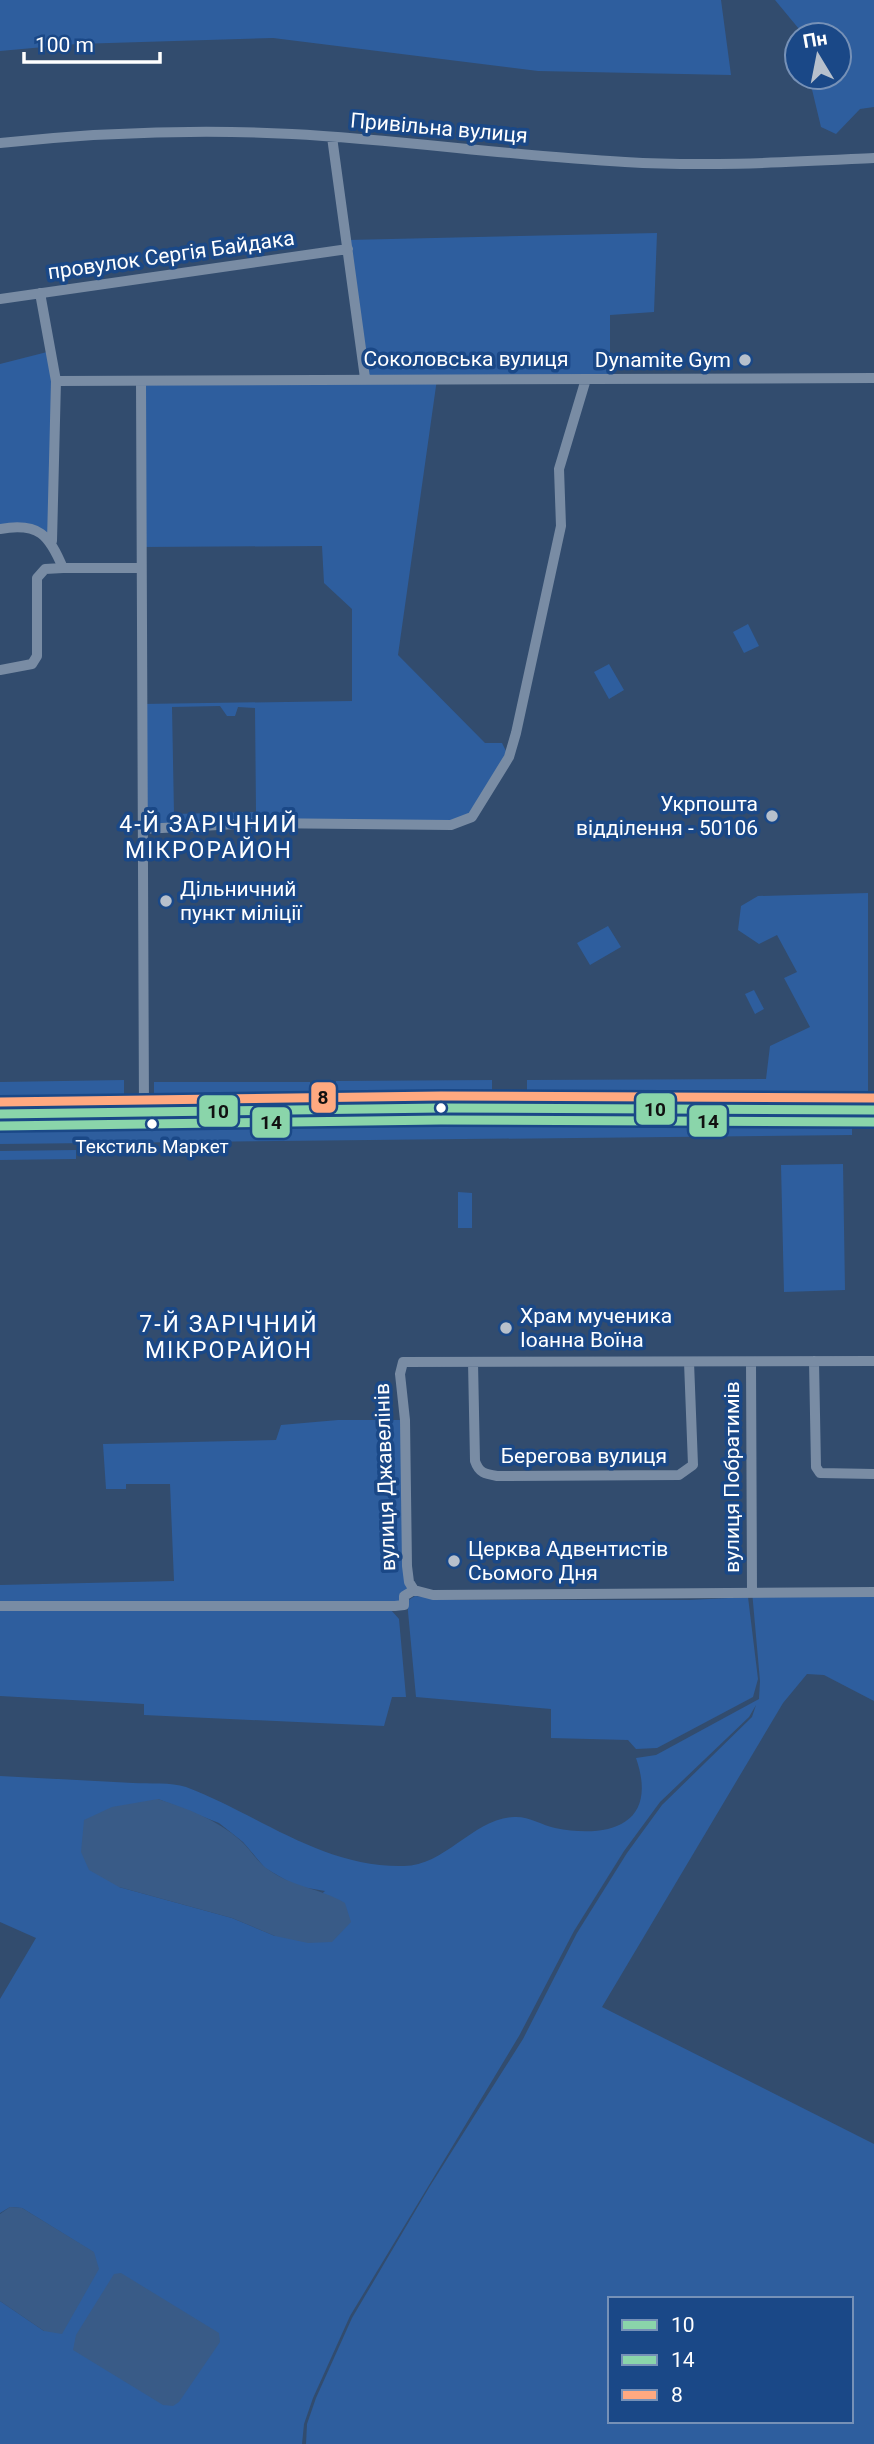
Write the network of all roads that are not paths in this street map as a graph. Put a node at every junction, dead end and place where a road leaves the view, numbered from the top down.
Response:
1 (332, 137) junction
2 (0, 143) edge
3 (874, 158) edge
4 (348, 249) junction
5 (40, 293) junction
6 (0, 299) edge
7 (874, 377) edge
8 (365, 378) junction
9 (586, 379) junction
10 (141, 380) junction
11 (56, 381) junction
12 (0, 529) edge
13 (52, 541) junction
14 (63, 568) junction
15 (141, 568) junction
16 (0, 670) edge
17 (143, 830) junction
18 (874, 1110) edge
19 (144, 1112) junction
20 (0, 1114) edge
21 (874, 1361) edge
22 (473, 1362) junction
23 (689, 1362) junction
24 (751, 1362) junction
25 (814, 1362) junction
26 (874, 1474) edge
27 (414, 1590) junction
28 (752, 1591) junction
29 (874, 1592) edge
30 (0, 1606) edge

1 - 2 street, Привільна вулиця
1 - 3 street, Привільна вулиця
1 - 4 street
4 - 5 street, провулок Сергія Байдака
4 - 8 street
5 - 6 street, провулок Сергія Байдака
5 - 11 street
7 - 9 street, Соколовська вулиця
8 - 9 street, Соколовська вулиця
8 - 10 street, Соколовська вулиця
9 - 17 street
10 - 11 street, Соколовська вулиця
10 - 15 street
11 - 13 street
12 - 13 street
13 - 14 street
14 - 15 street
14 - 16 street
15 - 17 street
17 - 19 street
18 - 19 main road
19 - 20 main road
21 - 25 street
22 - 23 street
22 - 23 street, Берегова вулиця
22 - 27 street, вулиця Джавелінів
23 - 24 street
24 - 25 street
24 - 28 street, вулиця Побратимів
25 - 26 street
27 - 28 street
27 - 30 street
28 - 29 street

